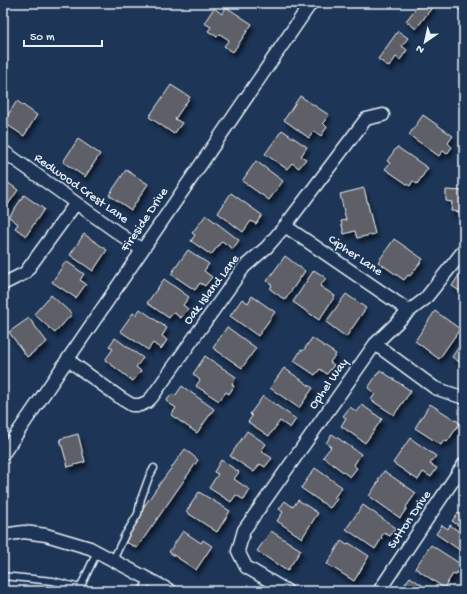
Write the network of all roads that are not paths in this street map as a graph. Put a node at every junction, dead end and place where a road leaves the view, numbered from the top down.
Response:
1 (458, 3) edge
2 (305, 5) edge
3 (464, 8) edge
4 (383, 115) dead end
5 (3, 151) edge
6 (76, 203) junction
7 (285, 226) junction
8 (142, 250) junction
9 (464, 250) edge
10 (3, 284) edge
11 (408, 312) junction
12 (375, 344) junction
13 (68, 360) junction
14 (464, 398) edge
15 (3, 454) edge
16 (464, 464) edge
17 (154, 468) dead end
18 (3, 535) edge
19 (97, 552) junction
20 (113, 560) junction
21 (3, 576) edge
22 (149, 579) junction
23 (80, 590) edge
24 (142, 591) edge
25 (171, 591) edge
26 (287, 591) edge
27 (379, 591) edge

1 - 3 lane
2 - 8 street, Fireside Drive
4 - 7 street, Oak Island Lane
5 - 6 street, Redwood Crest Lane
6 - 8 street, Redwood Crest Lane
6 - 10 street
7 - 11 street, Cipher Lane
7 - 13 street, Oak Island Lane
8 - 13 street, Fireside Drive
9 - 11 street, Ophel Way
11 - 12 street, Ophel Way
12 - 14 street
12 - 26 street, Ophel Way
13 - 15 street, Fireside Drive
16 - 27 street, Sutton Drive
17 - 20 lane
18 - 19 street
19 - 20 street
19 - 23 lane
20 - 22 street
21 - 23 lane
22 - 24 lane
22 - 25 street

